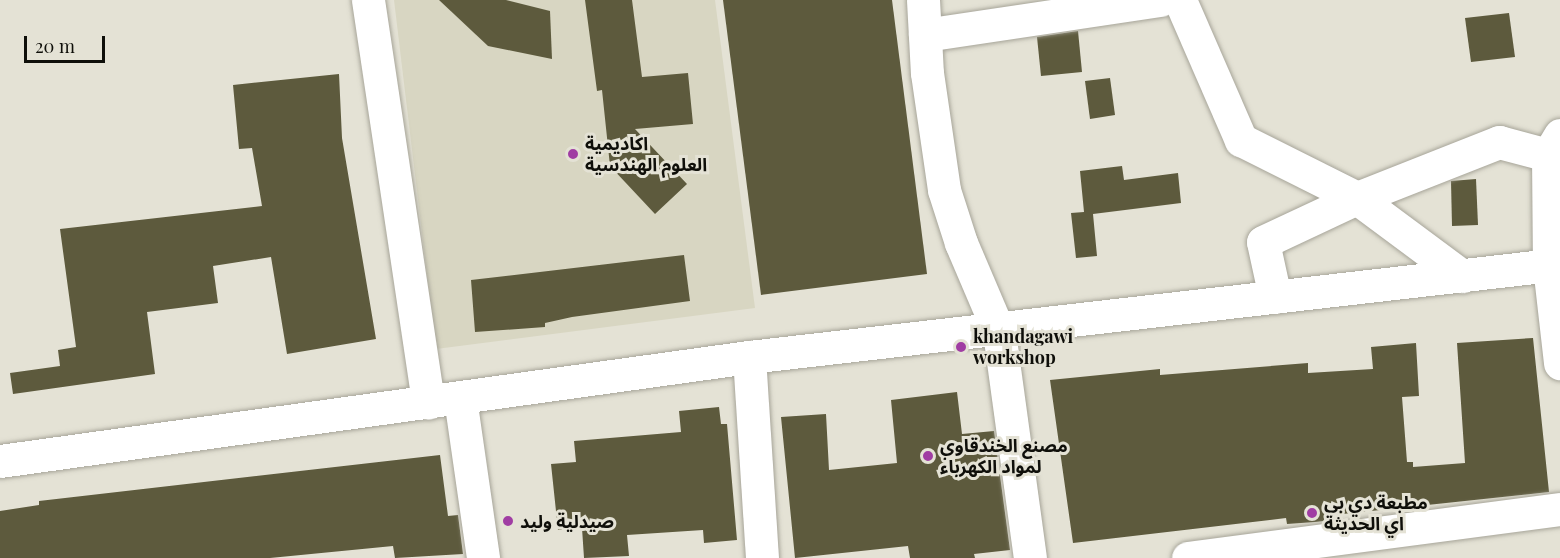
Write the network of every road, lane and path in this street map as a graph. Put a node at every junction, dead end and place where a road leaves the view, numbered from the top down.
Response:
1 (368, 0) edge
2 (923, 0) edge
3 (1160, 0) edge
4 (1180, 0) edge
5 (925, 35) junction
6 (1554, 145) edge
7 (1357, 198) junction
8 (1555, 265) edge
9 (1462, 276) junction
10 (1275, 297) junction
11 (999, 332) junction
12 (749, 357) junction
13 (1560, 363) edge
14 (460, 398) junction
15 (428, 403) junction
16 (0, 461) edge
17 (1560, 509) edge
18 (483, 558) edge
19 (762, 558) edge
20 (1029, 558) edge
21 (1188, 558) edge

1 - 15 street
2 - 5 street
3 - 5 street
4 - 7 street
5 - 11 street
6 - 7 street
6 - 8 street
7 - 9 street
7 - 10 street
8 - 9 street
8 - 13 street
9 - 10 street
10 - 11 street
11 - 12 street
11 - 20 street
12 - 14 street
12 - 19 street
14 - 15 street
14 - 18 street
15 - 16 street
17 - 21 street

